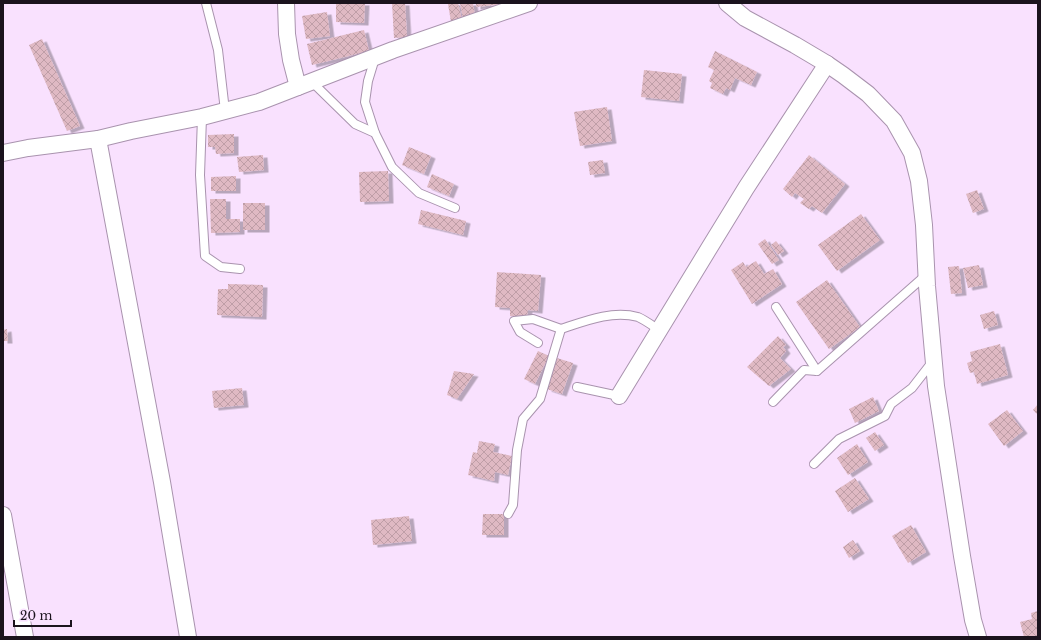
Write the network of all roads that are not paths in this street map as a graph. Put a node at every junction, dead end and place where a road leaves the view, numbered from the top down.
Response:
1 (206, 3) edge
2 (286, 3) edge
3 (529, 3) edge
4 (727, 3) edge
5 (376, 57) junction
6 (827, 64) junction
7 (305, 84) junction
8 (225, 111) junction
9 (202, 118) junction
10 (375, 133) junction
11 (98, 139) junction
12 (3, 153) edge
13 (456, 208) dead end
14 (240, 269) dead end
15 (926, 274) junction
16 (776, 307) dead end
17 (561, 329) junction
18 (659, 330) junction
19 (538, 342) dead end
20 (934, 361) junction
21 (817, 371) junction
22 (577, 387) dead end
23 (619, 396) joint
24 (773, 402) dead end
25 (814, 464) dead end
26 (3, 514) edge
27 (508, 514) dead end
28 (24, 637) edge
29 (188, 637) edge
30 (978, 637) edge

1 - 8 lane
2 - 7 street
3 - 5 street
4 - 6 street
5 - 7 street
5 - 10 lane
6 - 15 street
6 - 18 street
7 - 8 street
7 - 10 lane
8 - 9 street
9 - 11 street
9 - 14 lane
10 - 13 lane
11 - 12 street
11 - 29 street
15 - 20 street
15 - 21 lane
16 - 21 lane
17 - 18 lane
17 - 19 lane
17 - 27 lane
18 - 23 street
20 - 25 lane
20 - 30 street
21 - 24 lane
22 - 23 lane
26 - 28 street

